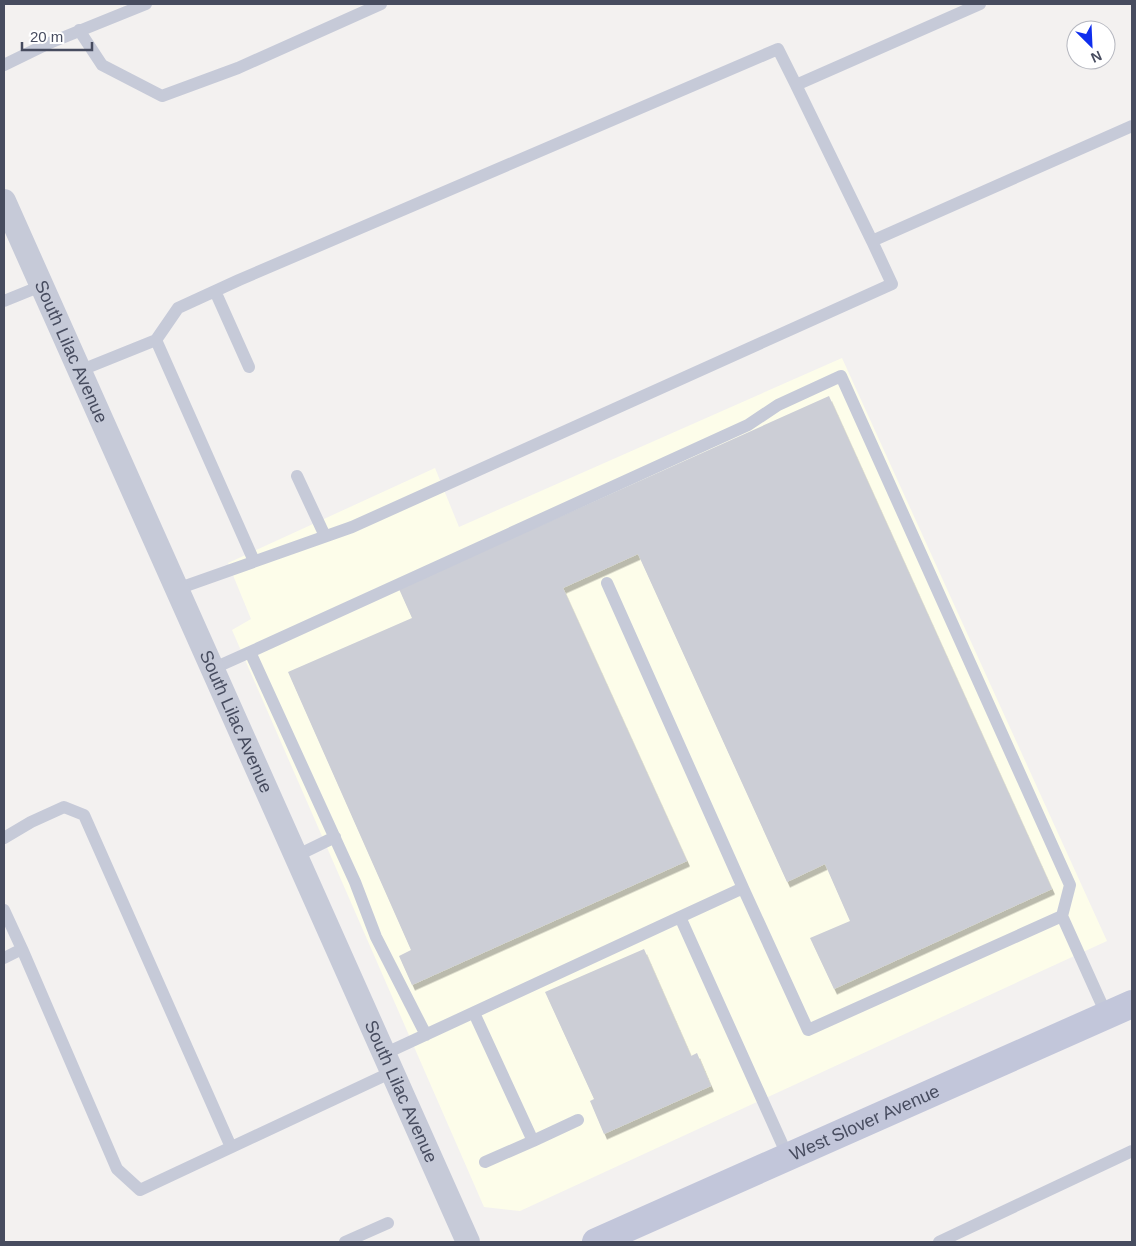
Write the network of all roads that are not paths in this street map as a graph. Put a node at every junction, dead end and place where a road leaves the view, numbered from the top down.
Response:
1 (146, 4) edge
2 (380, 4) edge
3 (980, 4) edge
4 (79, 30) junction
5 (4, 65) edge
6 (796, 84) junction
7 (1132, 126) edge
8 (4, 201) edge
9 (872, 241) junction
10 (41, 286) junction
11 (215, 291) junction
12 (4, 301) edge
13 (156, 340) junction
14 (249, 367) dead end
15 (79, 370) junction
16 (297, 476) dead end
17 (326, 536) junction
18 (254, 561) junction
19 (607, 583) dead end
20 (177, 589) junction
21 (250, 652) junction
22 (212, 669) junction
23 (335, 837) junction
24 (4, 838) edge
25 (296, 856) junction
26 (743, 888) junction
27 (4, 910) edge
28 (1062, 916) junction
29 (680, 917) junction
30 (22, 949) junction
31 (4, 958) edge
32 (1132, 1004) edge
33 (474, 1013) junction
34 (1107, 1016) junction
35 (426, 1035) junction
36 (388, 1063) junction
37 (578, 1120) dead end
38 (532, 1141) junction
39 (231, 1147) junction
40 (1132, 1151) edge
41 (788, 1157) junction
42 (485, 1162) dead end
43 (388, 1223) dead end
44 (345, 1242) edge
45 (468, 1242) edge
46 (596, 1242) edge
47 (939, 1242) edge

1 - 4 lane
2 - 4 lane
3 - 6 lane
4 - 5 lane
6 - 9 lane
6 - 11 lane
7 - 9 lane
8 - 10 street, South Lilac Avenue
9 - 17 lane
10 - 12 lane
10 - 15 street, South Lilac Avenue
11 - 13 lane
11 - 14 lane
13 - 15 lane
13 - 18 lane
15 - 20 street, South Lilac Avenue
16 - 17 lane
17 - 18 lane
18 - 20 lane
19 - 26 lane
20 - 22 street, South Lilac Avenue
21 - 22 lane
21 - 23 lane
21 - 28 lane
22 - 25 street, South Lilac Avenue
23 - 25 lane
23 - 35 lane
24 - 39 lane
25 - 36 street, South Lilac Avenue
26 - 28 lane
26 - 29 lane
27 - 30 lane
28 - 34 lane
29 - 33 lane
29 - 41 lane
30 - 31 lane
30 - 39 lane
32 - 34 main road, West Slover Avenue
33 - 35 lane
33 - 38 lane
34 - 41 main road, West Slover Avenue
35 - 36 lane
36 - 39 lane
36 - 45 street, South Lilac Avenue
37 - 38 lane
38 - 42 lane
40 - 47 lane
41 - 46 main road, West Slover Avenue
43 - 44 lane

